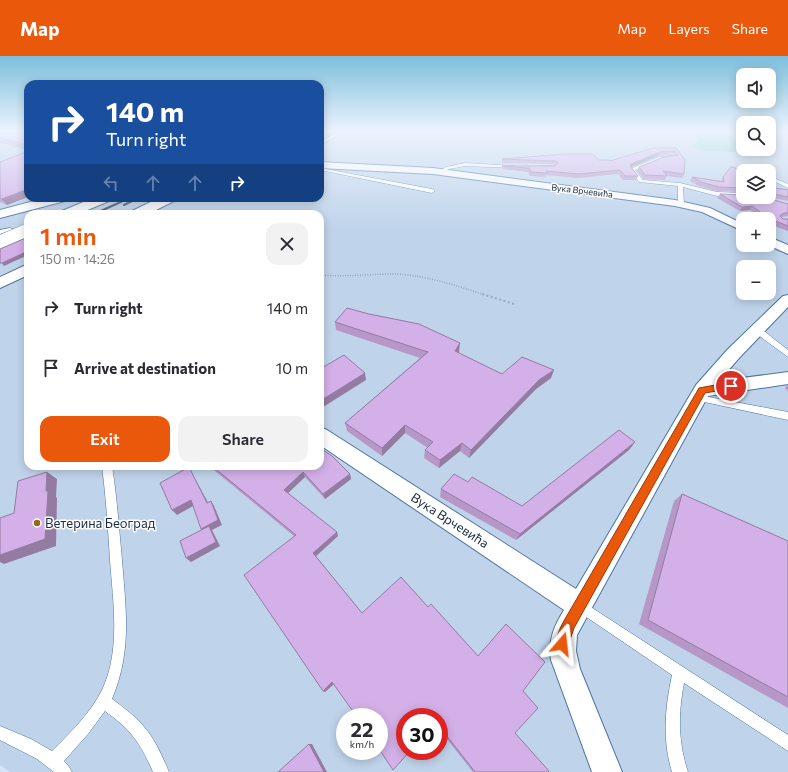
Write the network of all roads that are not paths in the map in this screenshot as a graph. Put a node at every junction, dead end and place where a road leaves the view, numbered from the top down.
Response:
1 (647, 163) edge
2 (324, 166) edge
3 (518, 167) edge
4 (324, 170) edge
5 (441, 172) junction
6 (776, 180) edge
7 (680, 185) junction
8 (788, 186) edge
9 (432, 191) dead end
10 (736, 195) edge
11 (84, 202) edge
12 (86, 202) edge
13 (161, 202) edge
14 (681, 204) junction
15 (64, 207) edge
16 (24, 210) edge
17 (27, 210) edge
18 (145, 210) edge
19 (2, 212) edge
20 (736, 225) edge
21 (0, 232) edge
22 (24, 233) edge
23 (24, 235) edge
24 (7, 242) edge
25 (776, 244) edge
26 (788, 250) edge
27 (24, 271) edge
28 (0, 283) edge
29 (788, 300) edge
30 (757, 330) junction
31 (788, 354) edge
32 (788, 378) edge
33 (700, 394) junction
34 (788, 416) edge
35 (324, 438) edge
36 (107, 470) edge
37 (580, 606) junction
38 (679, 672) junction
39 (103, 700) junction
40 (0, 733) edge
41 (788, 744) edge
42 (54, 760) junction
43 (64, 772) edge
44 (161, 772) edge
45 (607, 772) edge
46 (680, 772) edge

1 - 7 lane
2 - 5 street, Вука Врчевића
3 - 5 lane
4 - 9 lane
5 - 14 street, Вука Врчевића
6 - 8 lane
7 - 10 lane
7 - 14 lane
11 - 15 main road
12 - 15 main road
13 - 18 main road
14 - 20 street, Вука Врчевића
15 - 17 main road
16 - 19 main road
21 - 22 lane
23 - 24 main road, bridge
25 - 26 street
27 - 28 main road
29 - 30 street
30 - 31 lane
30 - 33 street
32 - 33 street
33 - 34 lane
33 - 37 street
35 - 37 street, Вука Врчевића
36 - 39 lane
37 - 38 lane
37 - 45 street
38 - 41 lane
38 - 46 lane
39 - 42 lane
39 - 44 lane
40 - 42 lane
42 - 43 lane

